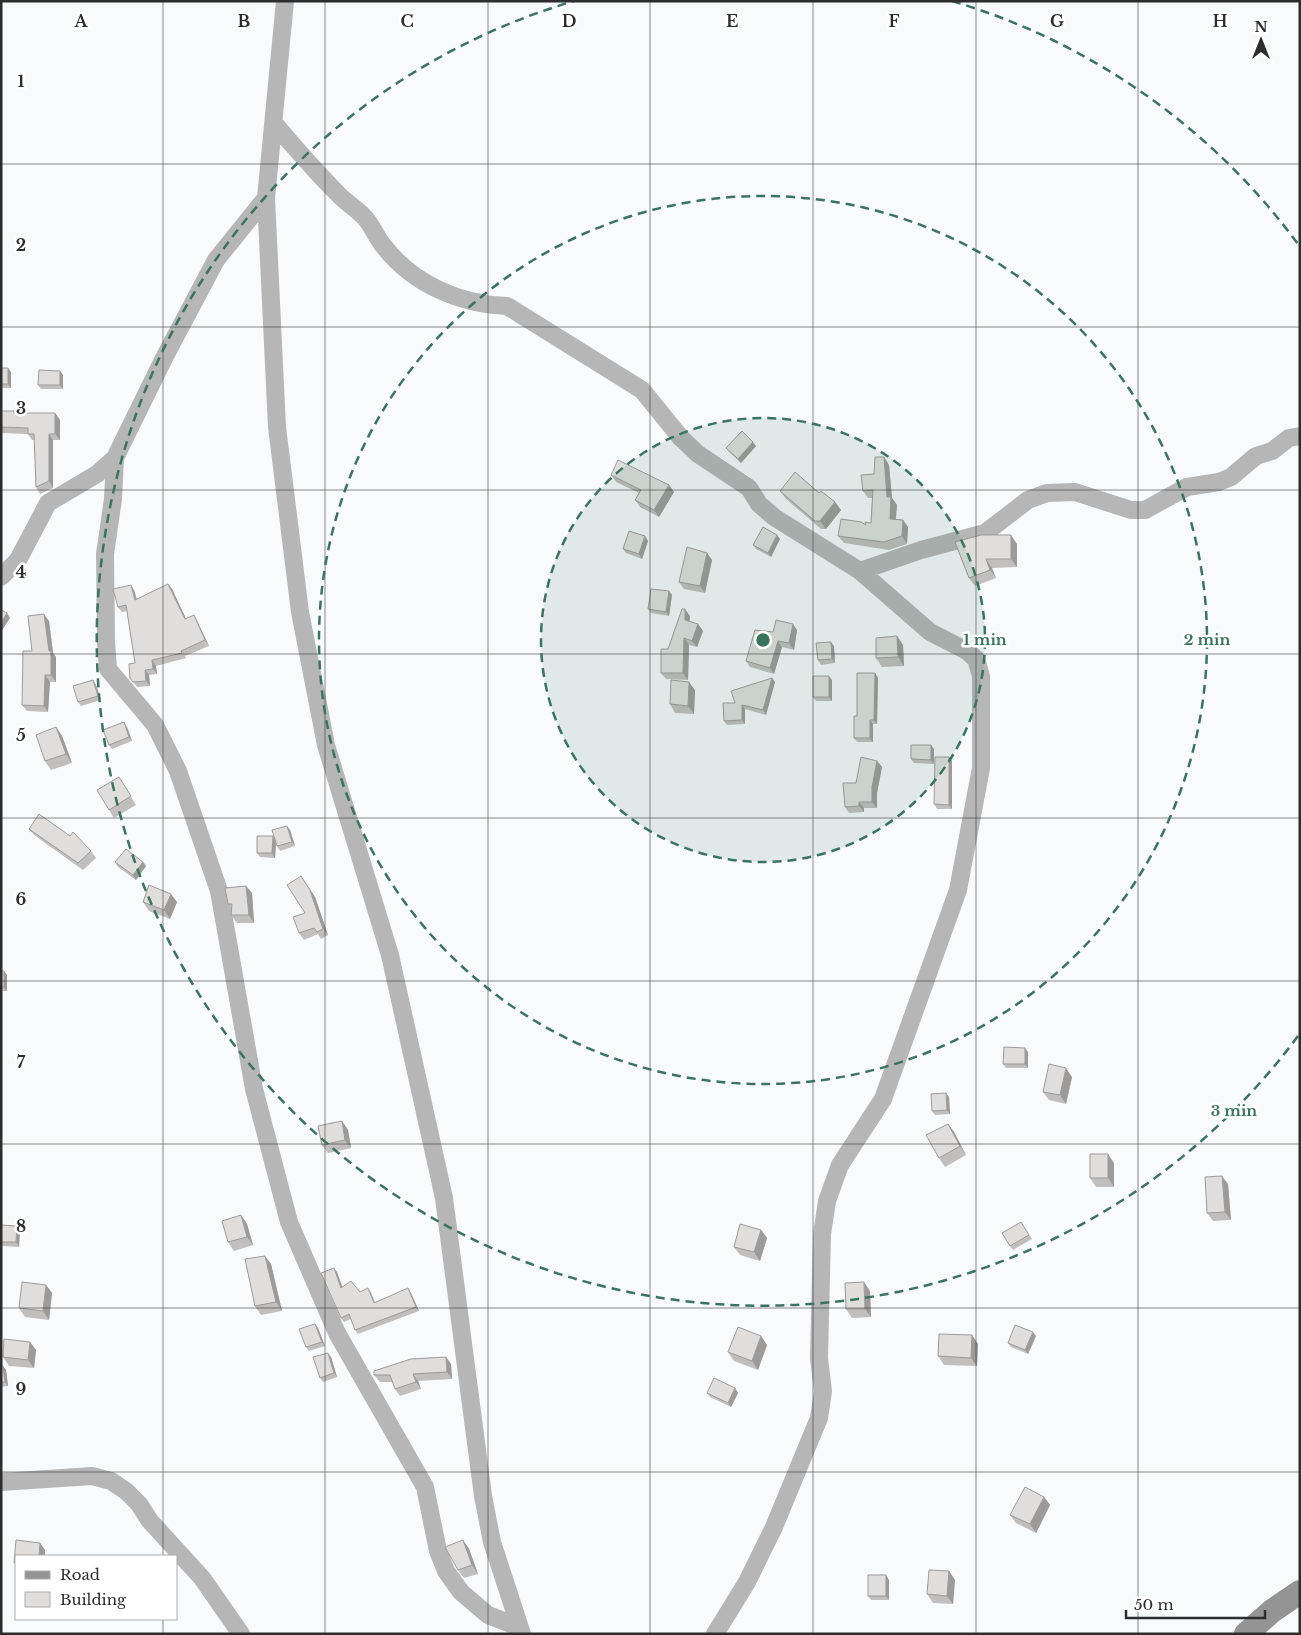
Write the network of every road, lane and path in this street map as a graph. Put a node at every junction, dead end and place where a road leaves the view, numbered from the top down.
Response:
1 (285, 1) edge
2 (274, 123) junction
3 (266, 198) junction
4 (1300, 436) edge
5 (115, 458) junction
6 (860, 571) junction
7 (1, 577) edge
8 (1, 1482) edge
9 (1300, 1592) edge
10 (520, 1630) edge
11 (241, 1634) edge
12 (715, 1634) edge
13 (1246, 1634) edge

1 - 2 street
2 - 3 street
2 - 6 street
3 - 5 street
3 - 10 street
4 - 6 street
5 - 7 street
5 - 10 street
6 - 12 street
8 - 11 street
9 - 13 main road

